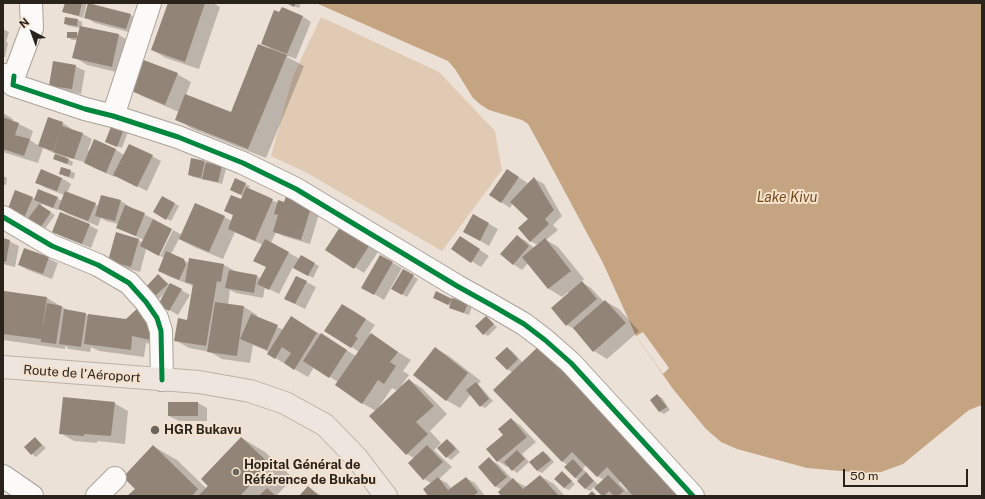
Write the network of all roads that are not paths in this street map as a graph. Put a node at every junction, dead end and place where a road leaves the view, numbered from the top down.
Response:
1 (31, 3) edge
2 (150, 3) edge
3 (8, 75) edge
4 (113, 116) junction
5 (3, 218) edge
6 (3, 368) edge
7 (162, 380) junction
8 (3, 476) edge
9 (115, 478) dead end
10 (32, 496) edge
11 (97, 496) edge
12 (386, 496) edge
13 (693, 496) edge

1 - 3 street
2 - 4 street
3 - 4 street
4 - 13 street
5 - 7 street
6 - 7 highway, Route de l'Aéroport
7 - 12 highway, Route de l'Aéroport
8 - 10 street
9 - 11 street

